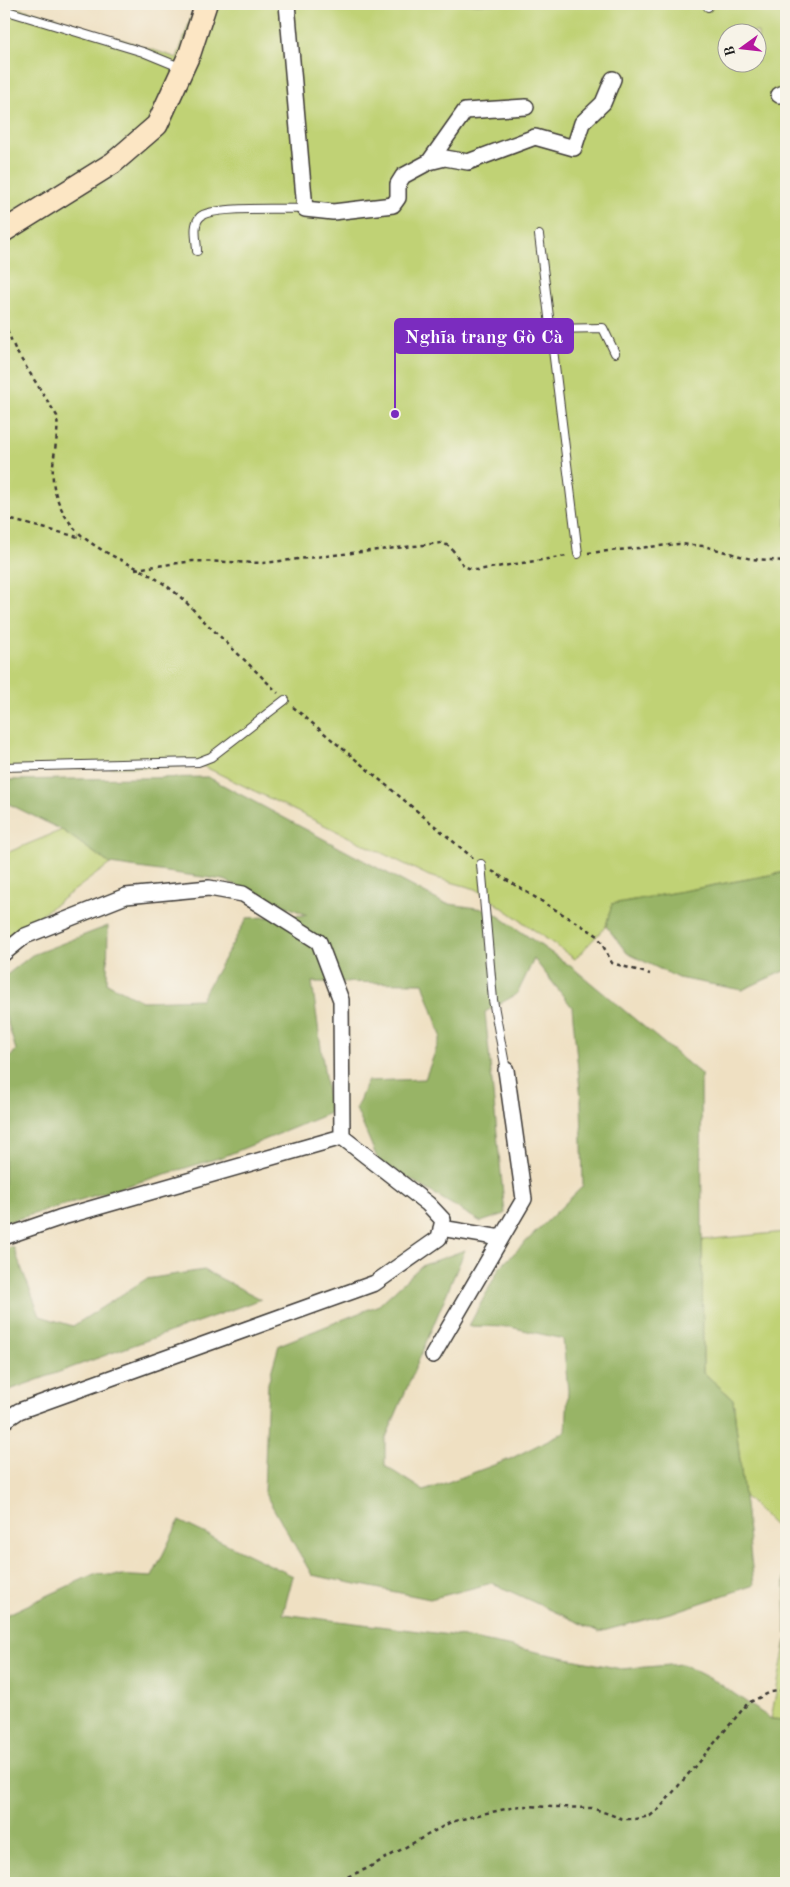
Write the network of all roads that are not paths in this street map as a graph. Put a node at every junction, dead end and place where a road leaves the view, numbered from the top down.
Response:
1 (206, 4) edge
2 (287, 4) edge
3 (4, 10) edge
4 (183, 68) junction
5 (613, 79) dead end
6 (526, 108) dead end
7 (429, 162) junction
8 (305, 208) junction
9 (4, 231) edge
10 (539, 235) dead end
11 (198, 251) dead end
12 (549, 329) junction
13 (615, 354) dead end
14 (578, 554) road end
15 (285, 700) road end
16 (4, 767) edge
17 (481, 864) road end
18 (4, 953) edge
19 (506, 1070) joint
20 (342, 1137) junction
21 (441, 1228) junction
22 (4, 1237) edge
23 (501, 1238) junction
24 (433, 1355) dead end
25 (4, 1421) edge

1 - 4 street
2 - 8 street
3 - 4 lane
4 - 9 street
5 - 7 street
6 - 7 street
7 - 8 street
8 - 11 lane
10 - 12 lane
12 - 13 lane
12 - 14 lane
15 - 16 lane
17 - 19 lane
18 - 20 street
19 - 23 street
20 - 21 street
20 - 22 street
21 - 23 street
21 - 25 street
23 - 24 street

